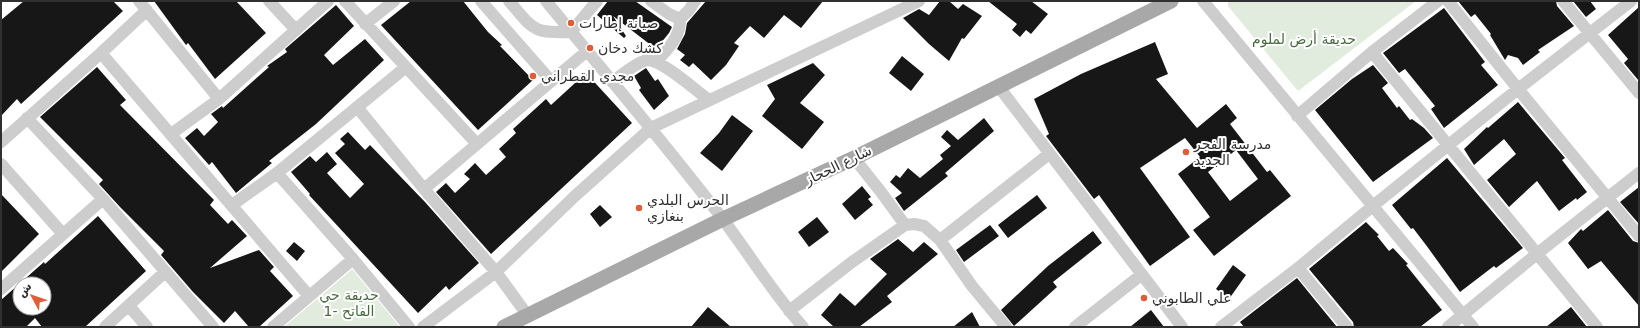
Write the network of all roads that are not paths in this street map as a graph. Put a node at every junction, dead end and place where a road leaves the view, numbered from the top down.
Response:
1 (269, 1) edge
2 (328, 1) edge
3 (345, 1) edge
4 (394, 1) edge
5 (481, 1) edge
6 (509, 1) edge
7 (546, 1) edge
8 (597, 1) edge
9 (651, 1) edge
10 (694, 1) edge
11 (918, 1) edge
12 (1170, 1) edge
13 (1203, 1) edge
14 (1438, 1) edge
15 (1448, 1) edge
16 (1563, 1) edge
17 (1631, 1) edge
18 (143, 5) edge
19 (680, 19) junction
20 (366, 24) junction
21 (296, 30) junction
22 (571, 32) junction
23 (1589, 33) junction
24 (587, 51) junction
25 (1372, 52) junction
26 (101, 53) junction
27 (657, 61) junction
28 (406, 67) junction
29 (551, 81) junction
30 (612, 82) junction
31 (999, 87) junction
32 (1518, 89) junction
33 (1639, 93) edge
34 (219, 99) junction
35 (709, 100) junction
36 (357, 107) junction
37 (1297, 116) junction
38 (27, 118) junction
39 (651, 128) junction
40 (171, 134) junction
41 (1, 142) edge
42 (477, 144) junction
43 (1449, 146) junction
44 (1049, 154) junction
45 (854, 158) junction
46 (1, 164) edge
47 (277, 173) junction
48 (1639, 173) edge
49 (424, 189) junction
50 (1607, 198) junction
51 (103, 199) junction
52 (232, 205) junction
53 (1374, 205) junction
54 (723, 219) junction
55 (905, 225) junction
56 (63, 234) junction
57 (1639, 236) edge
58 (940, 240) junction
59 (1538, 253) junction
60 (353, 259) junction
61 (1298, 268) junction
62 (165, 272) junction
63 (496, 272) junction
64 (1141, 275) junction
65 (1, 289) edge
66 (309, 296) junction
67 (129, 306) junction
68 (789, 311) junction
69 (1463, 315) junction
70 (528, 316) junction
71 (1226, 325) edge
72 (105, 327) edge
73 (147, 327) edge
74 (213, 327) edge
75 (273, 327) edge
76 (409, 327) edge
77 (423, 327) edge
78 (504, 327) edge
79 (803, 327) edge
80 (1006, 327) edge
81 (1075, 327) edge
82 (1182, 327) edge
83 (1347, 327) edge
84 (1448, 327) edge
85 (1473, 327) edge
86 (1597, 327) edge

1 - 21 street
2 - 21 street
3 - 20 street
4 - 20 street
5 - 29 street
6 - 22 street
7 - 22 street
8 - 22 street
9 - 19 street
10 - 19 street
11 - 35 street
12 - 31 main road, شارع الحجاز
13 - 37 street
14 - 25 street
15 - 32 street
16 - 23 street
17 - 23 street
18 - 26 street
18 - 34 street
19 - 27 street
20 - 28 street
21 - 34 street
22 - 24 street
23 - 32 street
23 - 33 street
24 - 29 street
24 - 30 street
25 - 37 street
25 - 43 street
26 - 38 street
26 - 40 street
27 - 30 street
27 - 35 street
28 - 36 street
28 - 42 street
29 - 42 street
30 - 39 street
31 - 44 street
31 - 45 main road, شارع الحجاز
32 - 43 street
32 - 50 street
34 - 40 street
35 - 39 street
36 - 47 street
36 - 49 street
37 - 53 street
38 - 41 street
38 - 51 street
39 - 54 street
39 - 63 street
40 - 52 street
42 - 49 street
43 - 53 street
43 - 59 street
44 - 58 street
44 - 64 street
45 - 54 main road, شارع الحجاز
45 - 55 street
46 - 56 street
47 - 52 street
47 - 60 street
48 - 50 street
49 - 63 street
50 - 57 street
50 - 59 street
51 - 56 street
51 - 62 street
52 - 66 street
53 - 61 street
53 - 69 street
54 - 68 street
54 - 70 main road, شارع الحجاز
55 - 58 street
55 - 68 street
56 - 65 street
58 - 80 street
59 - 69 street
59 - 86 street
60 - 66 street
60 - 76 street
61 - 71 street
61 - 83 street
62 - 67 street
62 - 74 street
63 - 70 street
63 - 77 street
64 - 81 street
64 - 82 street
66 - 75 street
67 - 72 street
67 - 73 street
68 - 79 street
69 - 84 street
69 - 85 street
70 - 78 main road, شارع الحجاز

